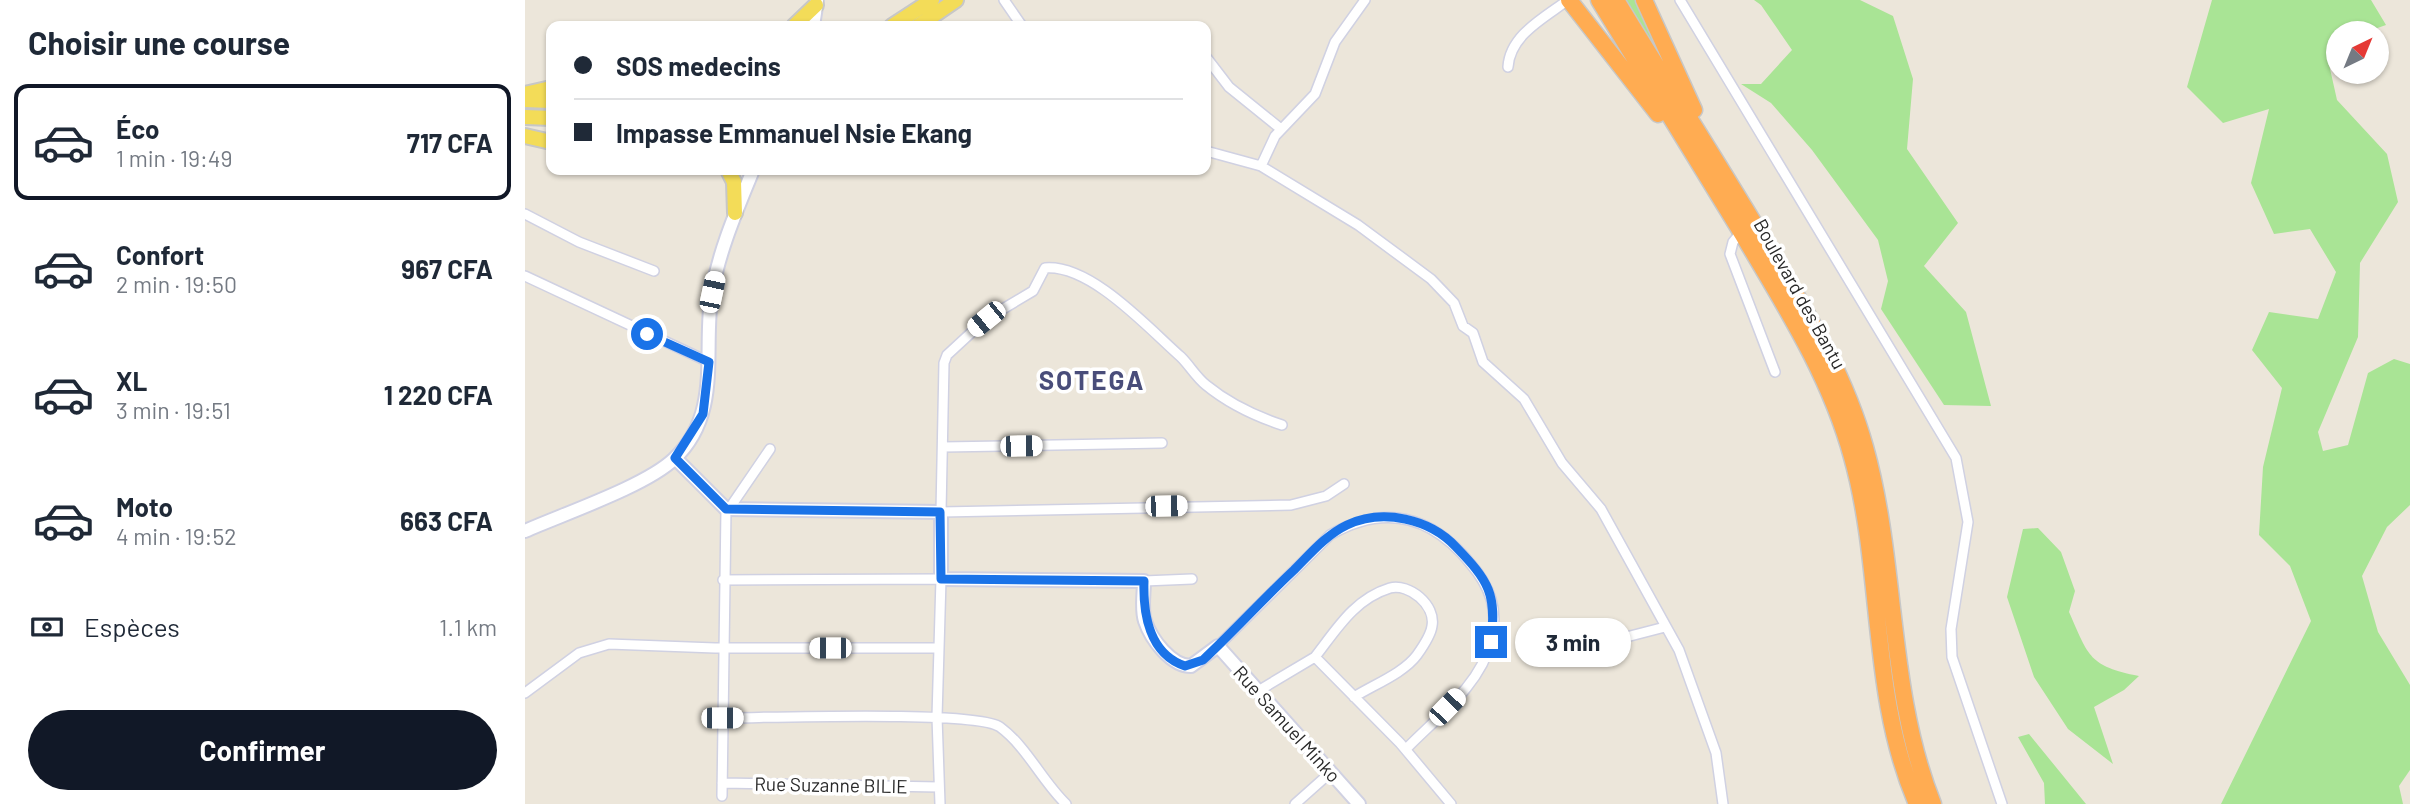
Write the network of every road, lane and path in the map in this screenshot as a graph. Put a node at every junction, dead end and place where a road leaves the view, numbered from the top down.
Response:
1 (932, 0) edge
2 (956, 0) edge
3 (1005, 0) edge
4 (1365, 0) edge
5 (1568, 0) edge
6 (1599, 0) edge
7 (1616, 0) edge
8 (1644, 0) edge
9 (1680, 0) edge
10 (816, 2) edge
11 (799, 21) edge
12 (814, 21) edge
13 (900, 21) edge
14 (925, 21) edge
15 (1019, 21) edge
16 (1211, 64) edge
17 (1508, 67) dead end
18 (546, 89) edge
19 (525, 94) edge
20 (525, 100) edge
21 (546, 101) edge
22 (525, 117) edge
23 (546, 118) edge
24 (1281, 129) junction
25 (525, 136) edge
26 (546, 141) edge
27 (1211, 152) edge
28 (1261, 166) junction
29 (730, 175) edge
30 (751, 175) edge
31 (1723, 202) junction
32 (736, 213) junction
33 (525, 214) edge
34 (1758, 229) junction
35 (1741, 232) junction
36 (654, 271) dead end
37 (525, 276) edge
38 (709, 362) junction
39 (1775, 372) dead end
40 (1282, 425) dead end
41 (1162, 443) dead end
42 (943, 447) junction
43 (770, 449) dead end
44 (675, 458) junction
45 (1344, 484) dead end
46 (727, 509) junction
47 (940, 512) junction
48 (525, 531) edge
49 (944, 579) junction
50 (1192, 579) dead end
51 (723, 580) junction
52 (1144, 581) junction
53 (1665, 628) junction
54 (1564, 645) dead end
55 (1218, 646) junction
56 (721, 648) junction
57 (939, 648) junction
58 (1315, 657) junction
59 (1258, 691) junction
60 (525, 692) edge
61 (1354, 697) junction
62 (722, 718) junction
63 (937, 718) junction
64 (1406, 749) junction
65 (1907, 758) junction
66 (1331, 772) junction
67 (722, 783) junction
68 (940, 787) junction
69 (722, 796) dead end
70 (940, 804) edge
71 (1066, 804) edge
72 (1295, 804) edge
73 (1359, 804) edge
74 (1451, 804) edge
75 (1724, 804) edge
76 (1915, 804) edge
77 (1933, 804) edge
78 (1938, 804) edge
79 (2002, 804) edge

1 - 13 main road
2 - 14 main road
3 - 15 street
4 - 24 street
5 - 17 street
5 - 31 highway
6 - 31 highway, Boulevard des Bantu
7 - 34 highway, Boulevard des Bantu
8 - 34 highway
9 - 79 street
10 - 11 main road
10 - 12 street
16 - 24 street
18 - 19 main road
20 - 21 main road
22 - 23 main road
24 - 28 street
25 - 26 main road
27 - 28 street
28 - 53 street
29 - 32 main road
30 - 32 street
31 - 35 highway, Boulevard des Bantu
32 - 38 street
33 - 36 street
34 - 65 highway, Boulevard des Bantu
35 - 39 street
35 - 65 highway, Boulevard des Bantu
37 - 38 street
38 - 44 street
40 - 42 street
41 - 42 street
42 - 47 street
43 - 46 street
44 - 46 street
44 - 48 street
45 - 47 street
46 - 47 street
46 - 51 street
47 - 49 street
49 - 51 street
49 - 52 street
49 - 57 street
50 - 52 street
51 - 56 street
52 - 55 street
53 - 54 street
53 - 75 street
55 - 59 street, Rue Samuel Minko
55 - 64 street
56 - 57 street
56 - 60 street
56 - 62 street
57 - 63 street
58 - 59 street
58 - 61 street
58 - 61 street
59 - 66 street, Rue Samuel Minko
61 - 64 street
62 - 63 street
62 - 67 street
63 - 68 street
63 - 71 street
64 - 74 street
65 - 76 highway
65 - 77 highway, Boulevard des Bantu
65 - 78 highway
66 - 72 street
66 - 73 street, Rue Samuel Minko
67 - 68 street, Rue Suzanne BILIE
67 - 69 street
68 - 70 street

